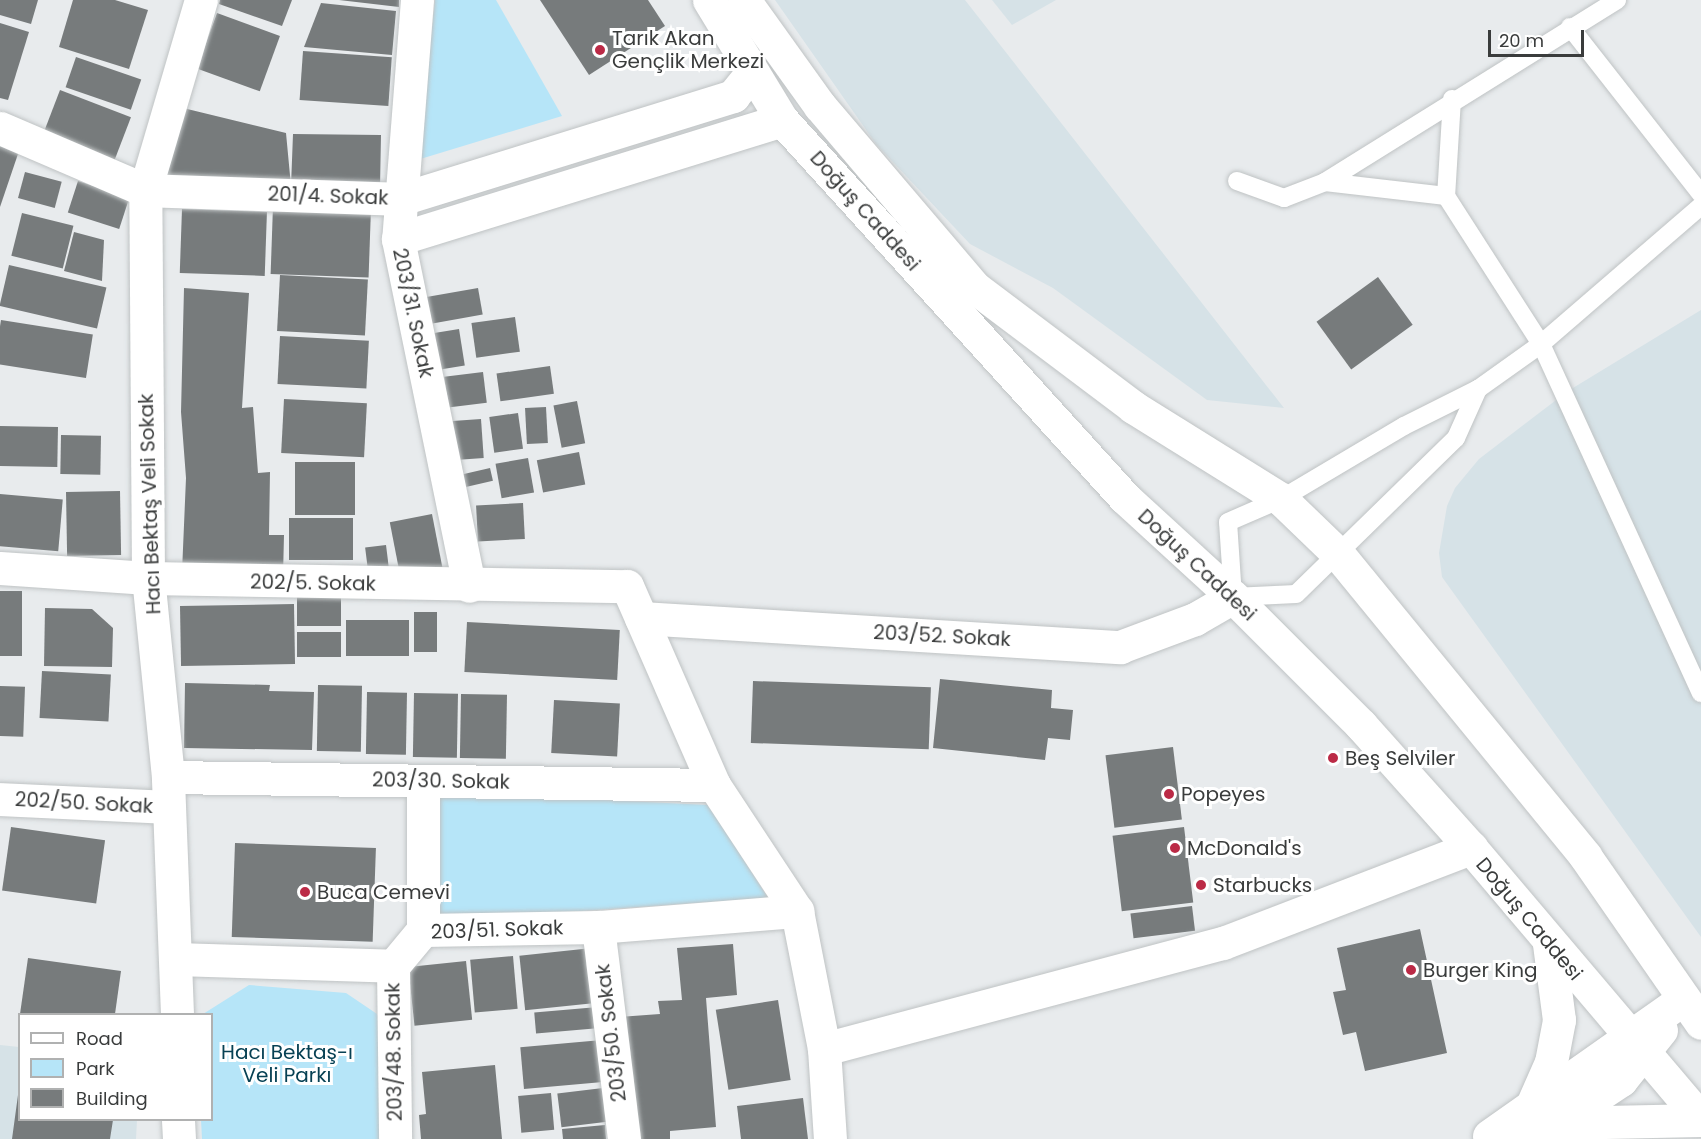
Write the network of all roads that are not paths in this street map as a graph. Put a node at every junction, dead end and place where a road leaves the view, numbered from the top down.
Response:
1 (201, 0) edge
2 (417, 0) edge
3 (709, 0) edge
4 (744, 0) edge
5 (1617, 0) edge
6 (1570, 27) junction
7 (751, 74) junction
8 (1452, 99) junction
9 (782, 120) junction
10 (0, 128) edge
11 (1237, 181) dead end
12 (1325, 182) junction
13 (145, 190) junction
14 (1701, 194) edge
15 (1446, 196) junction
16 (401, 199) junction
17 (1701, 206) edge
18 (398, 239) junction
19 (1541, 344) junction
20 (1478, 389) junction
21 (1281, 499) junction
22 (1339, 555) junction
23 (0, 568) edge
24 (148, 578) junction
25 (469, 586) junction
26 (1233, 597) junction
27 (641, 618) junction
28 (1701, 693) edge
29 (423, 780) junction
30 (714, 785) junction
31 (169, 792) junction
32 (0, 799) edge
33 (1471, 848) junction
34 (796, 911) junction
35 (598, 927) junction
36 (423, 930) junction
37 (1549, 944) junction
38 (176, 959) junction
39 (393, 966) junction
40 (1692, 1011) edge
41 (177, 1013) edge
42 (1636, 1047) junction
43 (824, 1049) junction
44 (1544, 1113) junction
45 (1701, 1120) edge
46 (178, 1121) edge
47 (1479, 1138) edge
48 (178, 1139) edge
49 (395, 1139) edge
50 (624, 1139) edge
51 (830, 1139) edge

1 - 13 street, Hacı Bektaş Veli Sokak
2 - 16 street, 203/31. Sokak
3 - 7 street, Doğuş Caddesi
4 - 21 street, Doğuş Caddesi
5 - 6 lane
6 - 8 lane
6 - 14 lane
7 - 9 street, Doğuş Caddesi
7 - 16 street, 201/4. Sokak
8 - 12 lane
8 - 15 lane
9 - 18 street
9 - 26 street, Doğuş Caddesi
10 - 13 street, 201/4. Sokak
11 - 12 lane
12 - 15 lane
13 - 16 street, 201/4. Sokak
13 - 24 street, Hacı Bektaş Veli Sokak
15 - 19 lane
16 - 18 street, 203/31. Sokak
17 - 19 lane
18 - 25 street, 203/31. Sokak
19 - 20 lane
19 - 28 lane
20 - 21 lane
20 - 22 lane
21 - 22 street, Doğuş Caddesi
21 - 26 lane
22 - 26 lane
22 - 40 street, Doğuş Caddesi
23 - 24 street, 202/5. Sokak
24 - 25 street, 202/5. Sokak
24 - 31 street, Hacı Bektaş Veli Sokak
25 - 27 street, 202/5. Sokak
26 - 27 street, 203/52. Sokak
26 - 33 street, Doğuş Caddesi
27 - 30 street
29 - 30 street, 203/30. Sokak
29 - 31 street, 203/30. Sokak
29 - 36 street
30 - 34 street
31 - 32 street, 202/50. Sokak
31 - 38 street, Hacı Bektaş Veli Sokak
33 - 37 street, Doğuş Caddesi
33 - 43 street
34 - 35 street, 203/51. Sokak
34 - 43 street
35 - 36 street, 203/51. Sokak
35 - 50 street, 203/50. Sokak
36 - 39 street, 203/51. Sokak
37 - 42 street, Doğuş Caddesi
37 - 44 street
38 - 39 street
38 - 41 street, Hacı Bektaş Veli Sokak
39 - 49 street, 203/48. Sokak
40 - 42 street
42 - 44 street
42 - 45 street, Doğuş Caddesi
43 - 51 street
44 - 45 street
44 - 47 street
46 - 48 street

